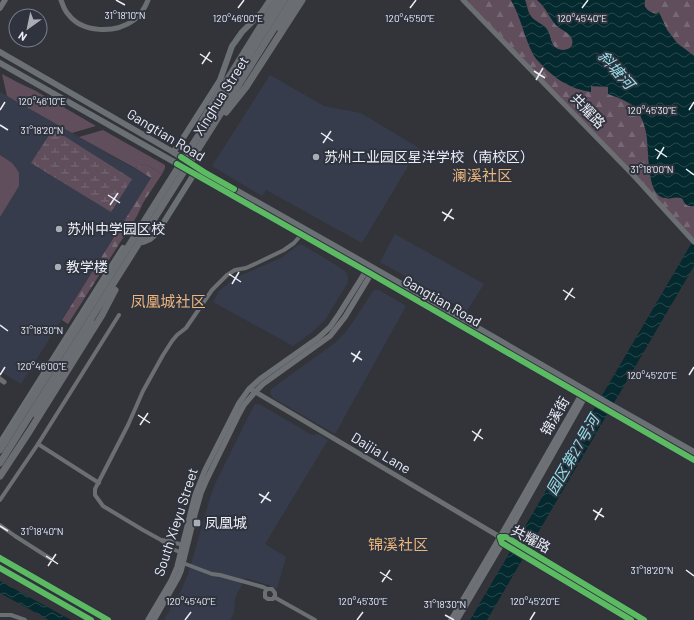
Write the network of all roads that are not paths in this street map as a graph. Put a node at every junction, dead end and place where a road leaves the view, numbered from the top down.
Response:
1 (5, 0) edge
2 (61, 0) edge
3 (148, 0) edge
4 (270, 0) edge
5 (277, 0) edge
6 (280, 0) edge
7 (284, 0) edge
8 (292, 0) edge
9 (296, 0) edge
10 (302, 0) edge
11 (463, 0) edge
12 (0, 8) edge
13 (0, 52) edge
14 (0, 63) edge
15 (197, 132) junction
16 (206, 137) junction
17 (173, 152) junction
18 (181, 157) junction
19 (176, 164) junction
20 (192, 164) junction
21 (191, 172) junction
22 (301, 235) junction
23 (694, 242) edge
24 (133, 254) junction
25 (372, 267) junction
26 (369, 273) junction
27 (119, 316) dead end
28 (252, 390) junction
29 (584, 394) junction
30 (611, 409) junction
31 (0, 443) edge
32 (38, 444) junction
33 (0, 450) edge
34 (694, 452) edge
35 (694, 460) edge
36 (0, 463) edge
37 (0, 469) edge
38 (0, 476) edge
39 (99, 482) junction
40 (0, 500) edge
41 (0, 525) edge
42 (503, 539) junction
43 (161, 540) junction
44 (182, 545) junction
45 (180, 552) junction
46 (0, 558) edge
47 (51, 559) dead end
48 (183, 563) junction
49 (0, 568) edge
50 (267, 589) junction
51 (274, 597) junction
52 (0, 615) edge
53 (25, 620) edge
54 (91, 620) edge
55 (108, 620) edge
56 (148, 620) edge
57 (154, 620) edge
58 (315, 620) edge
59 (451, 620) edge
60 (457, 620) edge
61 (631, 620) edge
62 (644, 620) edge

1 - 12 main road
2 - 3 street
4 - 17 main road
5 - 15 highway
6 - 15 main road, Xinghua Street
7 - 33 highway
8 - 16 highway
9 - 20 main road, Xinghua Street
10 - 16 highway
11 - 23 street, 共耀路
13 - 17 main road, Gangtian Road
14 - 19 main road, Gangtian Road
15 - 18 main road, Xinghua Street
16 - 24 highway
17 - 18 main road, Gangtian Road
18 - 19 main road, Xinghua Street
18 - 20 main road, Gangtian Road
19 - 21 main road, Gangtian Road
19 - 31 main road, Xinghua Street
20 - 21 main road, Xinghua Street
20 - 25 main road, Gangtian Road
21 - 22 main road, Gangtian Road
21 - 37 main road, Xinghua Street
22 - 26 main road, Gangtian Road
22 - 39 street
24 - 36 highway
24 - 38 highway
25 - 26 main road, South Xieyu Street
25 - 29 main road, Gangtian Road
26 - 28 main road, South Xieyu Street
26 - 29 main road, Gangtian Road
27 - 32 street
28 - 42 street, Daijia Lane
28 - 44 main road, South Xieyu Street
28 - 48 main road, South Xieyu Street
29 - 30 main road, Gangtian Road
29 - 42 main road, 锦溪街
30 - 34 main road, Gangtian Road
30 - 35 main road, Gangtian Road
32 - 39 street
32 - 40 street
39 - 43 street
41 - 47 street
42 - 59 main road, 锦溪街
42 - 60 main road, 锦溪街
42 - 61 street, 共耀路
42 - 62 street, 共耀路
43 - 44 street
43 - 45 street
44 - 45 main road, South Xieyu Street
45 - 56 main road, South Xieyu Street
46 - 55 main road
48 - 50 street
48 - 57 main road, South Xieyu Street
49 - 54 main road
50 - 51 street
50 - 51 street
51 - 58 street
52 - 53 street

